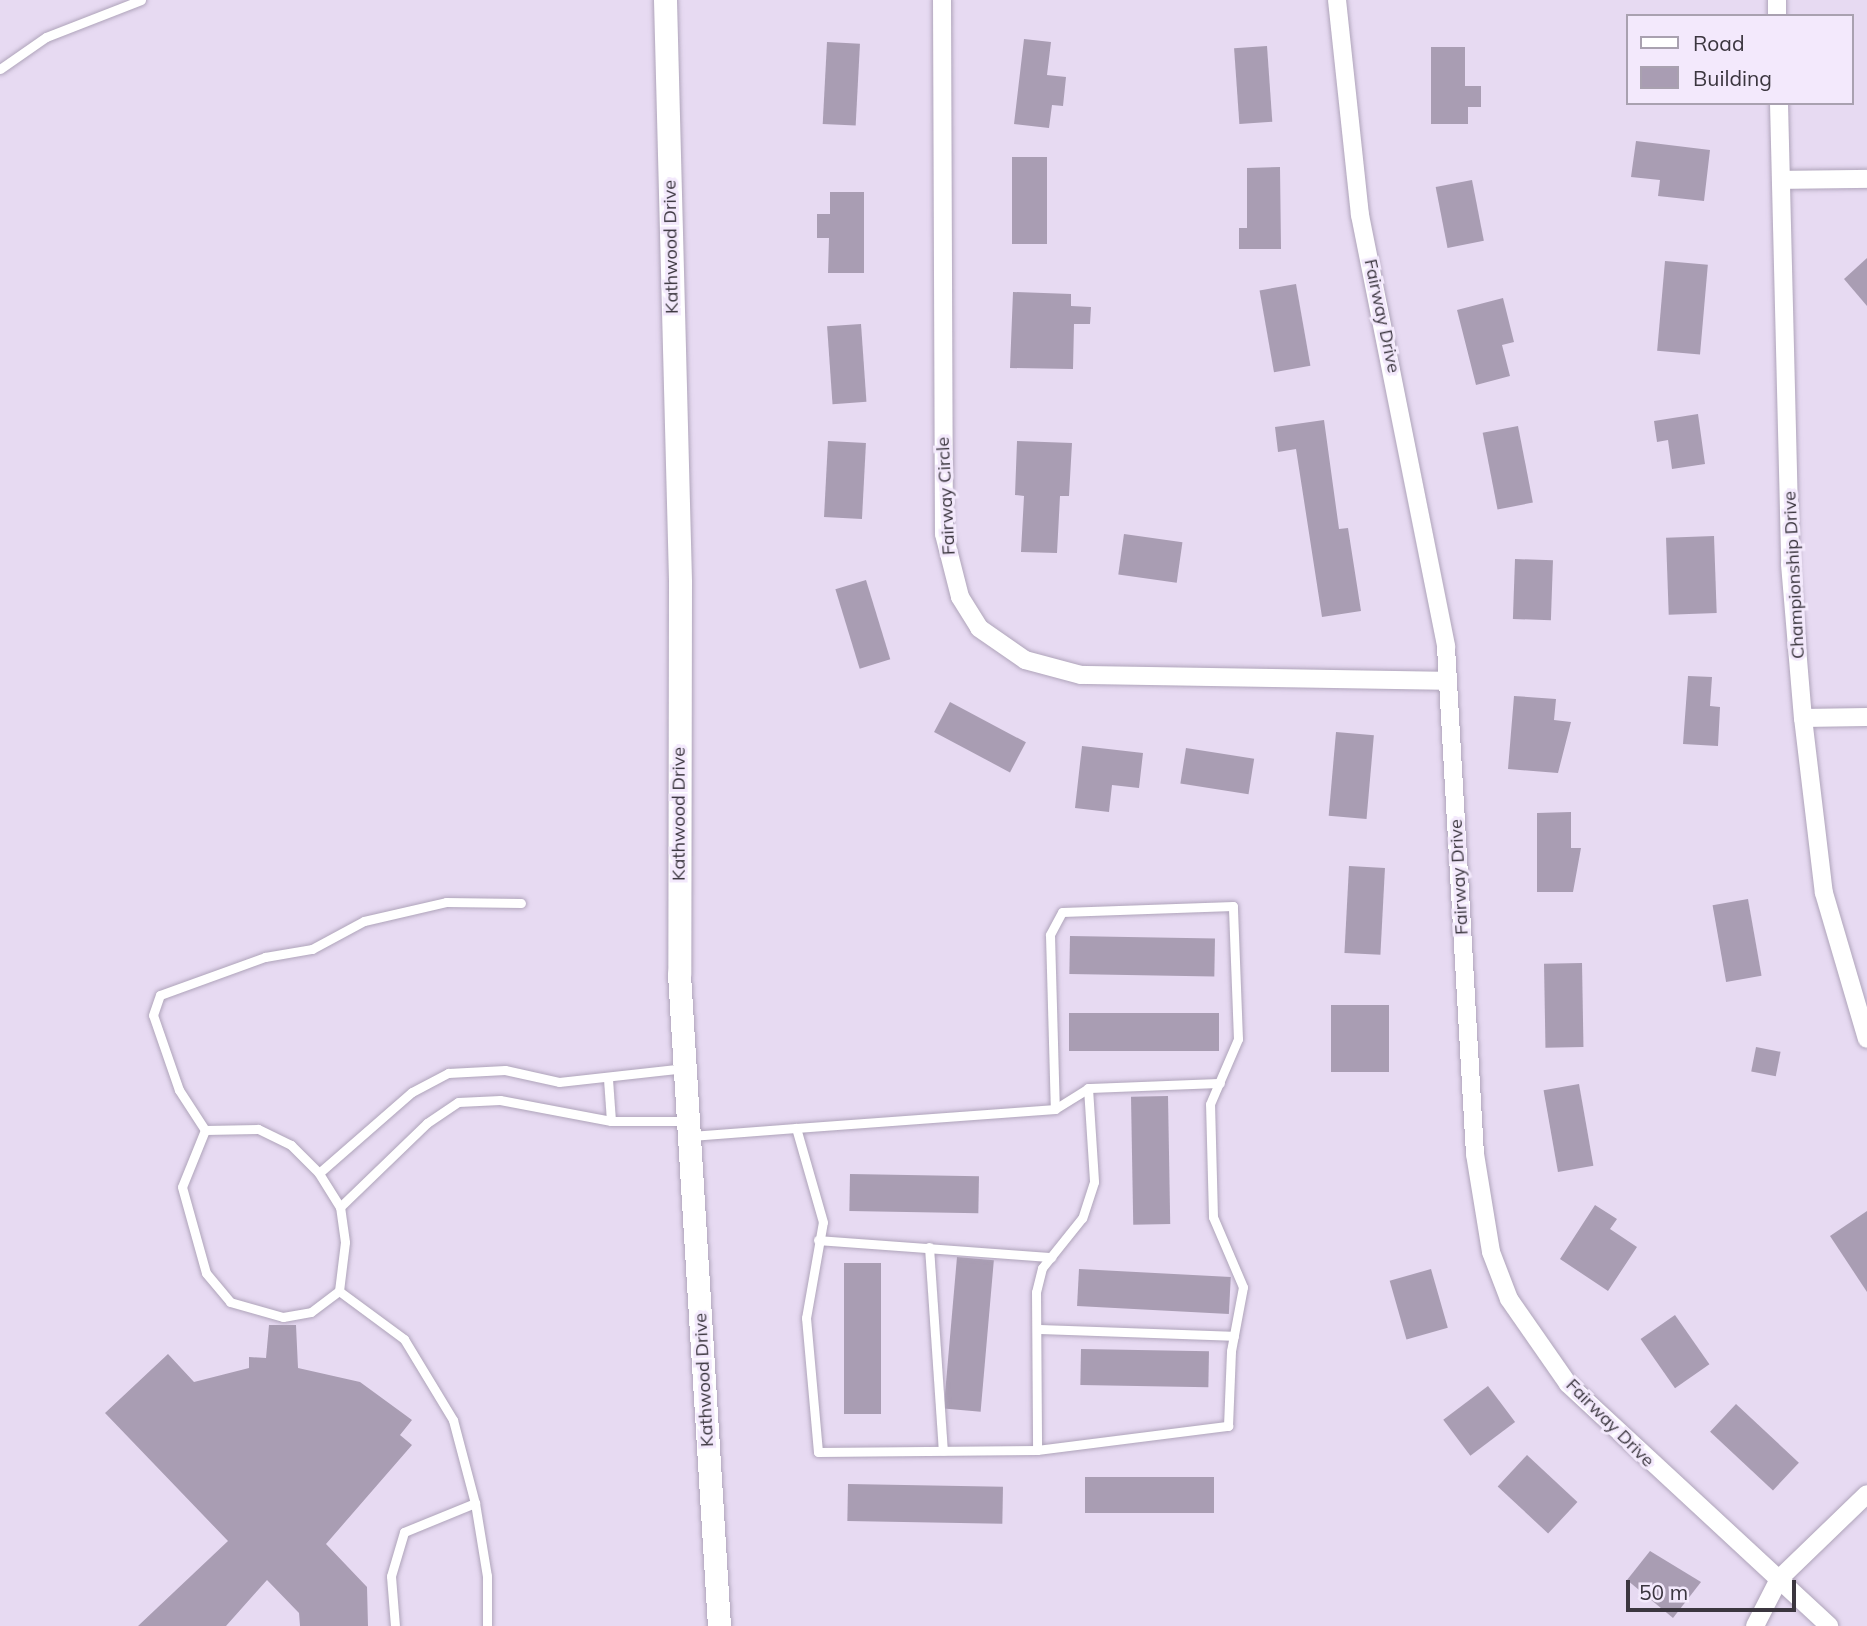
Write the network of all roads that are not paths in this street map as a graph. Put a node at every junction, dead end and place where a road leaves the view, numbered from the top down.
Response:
1 (142, 0) edge
2 (665, 0) edge
3 (942, 0) edge
4 (1337, 0) edge
5 (0, 69) edge
6 (1779, 105) edge
7 (1867, 179) edge
8 (1782, 180) junction
9 (1448, 681) junction
10 (1867, 717) edge
11 (1803, 718) junction
12 (521, 903) dead end
13 (1867, 1040) edge
14 (687, 1068) junction
15 (608, 1079) junction
16 (1220, 1083) junction
17 (1088, 1088) junction
18 (1055, 1109) junction
19 (611, 1121) junction
20 (691, 1128) junction
21 (796, 1128) junction
22 (205, 1130) junction
23 (319, 1173) junction
24 (340, 1207) junction
25 (818, 1240) junction
26 (929, 1248) junction
27 (1051, 1257) junction
28 (340, 1291) junction
29 (1037, 1329) junction
30 (1234, 1336) junction
31 (1037, 1450) junction
32 (943, 1451) junction
33 (1867, 1494) edge
34 (475, 1503) junction
35 (1779, 1579) junction
36 (395, 1626) edge
37 (487, 1626) edge
38 (719, 1626) edge
39 (1755, 1626) edge
40 (1829, 1626) edge

1 - 5 lane
2 - 14 street, Kathwood Drive
3 - 9 street, Fairway Circle
4 - 9 street, Fairway Drive
6 - 8 street, Championship Drive
7 - 8 street
8 - 11 street, Championship Drive
9 - 35 street, Fairway Drive
10 - 11 street
11 - 13 street, Championship Drive
12 - 22 lane
14 - 15 lane
14 - 20 street, Kathwood Drive
15 - 19 lane
15 - 23 lane
16 - 17 lane
16 - 18 lane
16 - 30 lane
17 - 18 lane
17 - 27 lane
18 - 21 lane
19 - 20 lane
19 - 24 lane
20 - 21 lane
20 - 38 street, Kathwood Drive
21 - 25 lane
22 - 23 lane
22 - 28 lane
23 - 24 lane
24 - 28 lane
25 - 26 lane
25 - 32 lane
26 - 27 lane
26 - 32 lane
27 - 29 lane
28 - 34 lane
29 - 30 lane
29 - 31 lane
30 - 31 lane
31 - 32 lane
33 - 35 street
34 - 36 lane
34 - 37 lane
35 - 39 street
35 - 40 street, Fairway Drive

